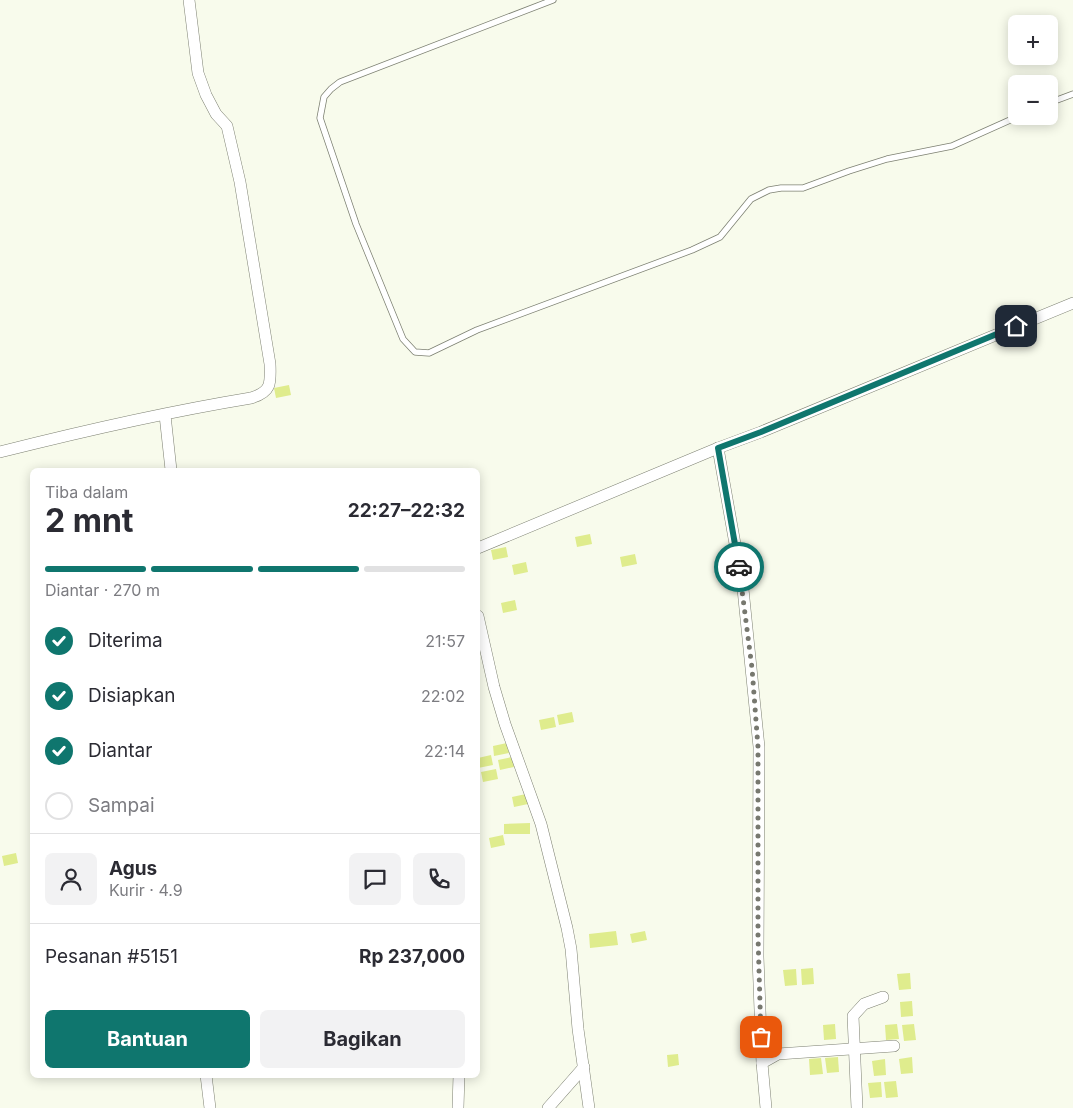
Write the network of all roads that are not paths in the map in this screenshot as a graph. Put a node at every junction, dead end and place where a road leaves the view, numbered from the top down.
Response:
1 (188, 0) edge
2 (553, 0) edge
3 (1073, 94) edge
4 (1058, 100) edge
5 (1008, 121) edge
6 (1073, 303) edge
7 (165, 415) junction
8 (718, 448) junction
9 (0, 452) edge
10 (171, 468) edge
11 (480, 547) edge
12 (480, 625) edge
13 (883, 997) dead end
14 (894, 1046) dead end
15 (854, 1049) junction
16 (762, 1063) junction
17 (584, 1067) junction
18 (206, 1078) edge
19 (459, 1078) edge
20 (210, 1108) edge
21 (458, 1108) edge
22 (548, 1108) edge
23 (589, 1108) edge
24 (766, 1108) edge
25 (857, 1108) edge

1 - 7 street
2 - 5 lane
3 - 4 lane
6 - 8 street
7 - 9 street
7 - 10 street
8 - 11 street
8 - 16 street
12 - 17 street
13 - 15 street
14 - 15 street
15 - 16 street
15 - 25 street
16 - 24 street
17 - 22 street
17 - 23 street
18 - 20 street
19 - 21 street

